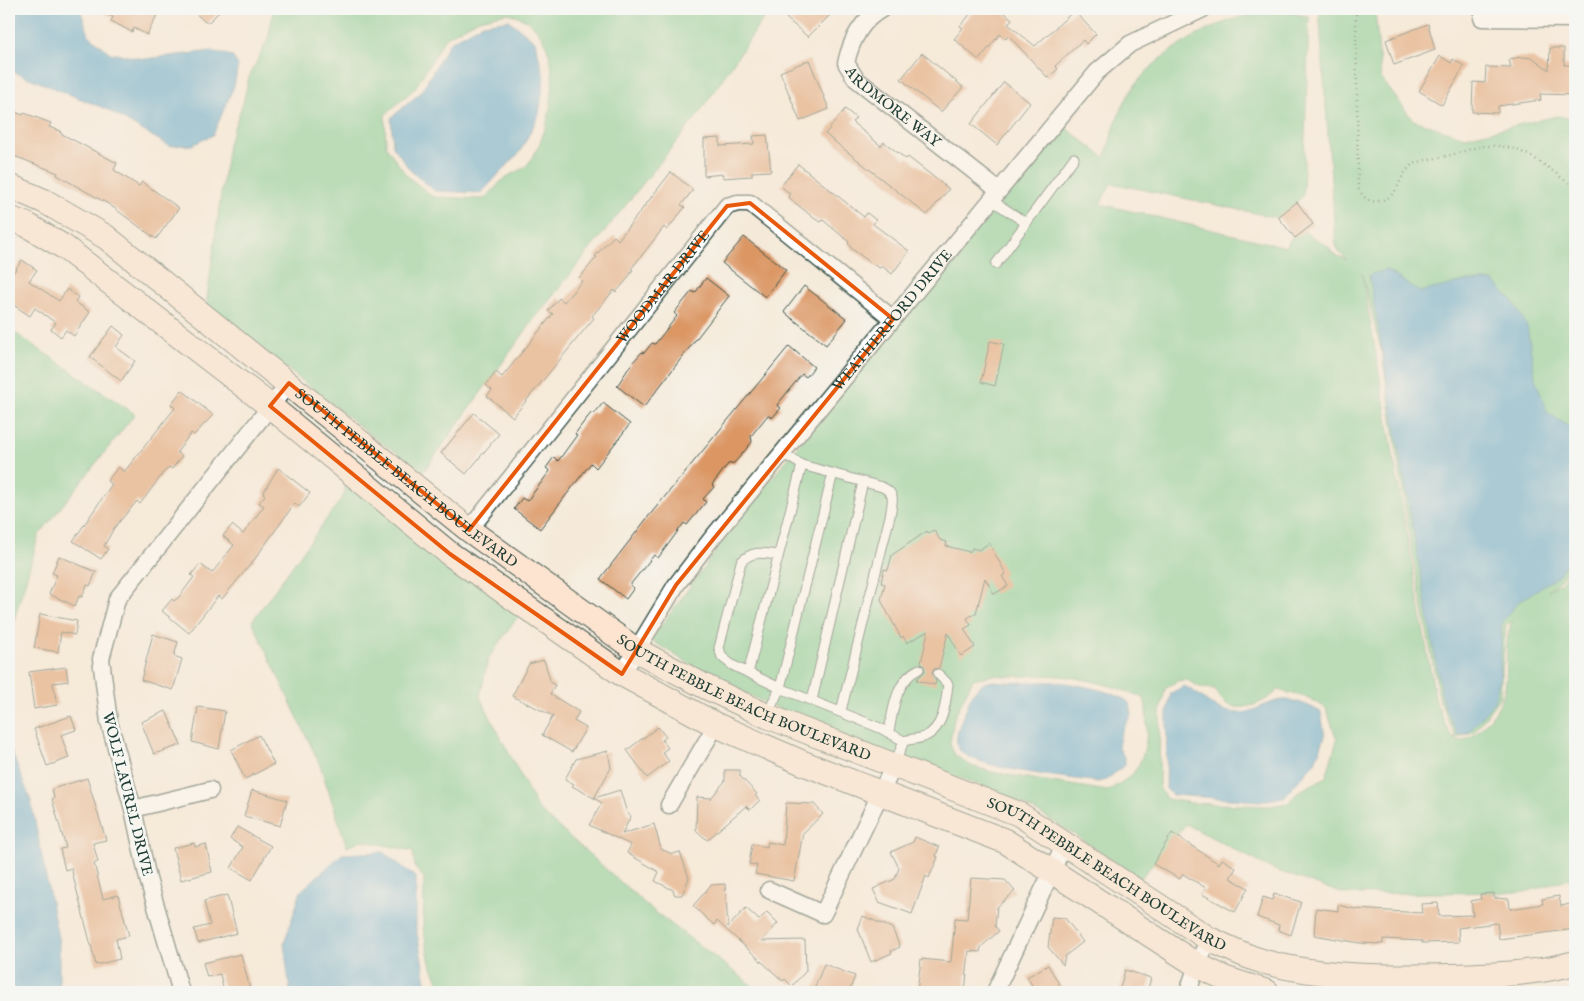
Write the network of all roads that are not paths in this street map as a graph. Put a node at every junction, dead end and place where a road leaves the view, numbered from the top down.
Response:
1 (882, 9) edge
2 (1203, 9) edge
3 (1482, 18) dead end
4 (1575, 19) edge
5 (1074, 158) dead end
6 (9, 186) edge
7 (994, 194) junction
8 (9, 218) edge
9 (1026, 223) junction
10 (996, 264) dead end
11 (893, 319) junction
12 (289, 383) junction
13 (270, 406) junction
14 (782, 453) junction
15 (802, 465) junction
16 (832, 473) junction
17 (864, 482) junction
18 (469, 530) junction
19 (777, 555) junction
20 (636, 650) junction
21 (919, 669) dead end
22 (748, 673) junction
23 (622, 674) junction
24 (938, 674) dead end
25 (780, 688) junction
26 (812, 700) junction
27 (842, 711) junction
28 (767, 716) junction
29 (716, 725) junction
30 (889, 732) junction
31 (904, 740) junction
32 (894, 765) junction
33 (210, 790) dead end
34 (881, 792) junction
35 (669, 805) dead end
36 (134, 809) junction
37 (1064, 845) junction
38 (1051, 872) junction
39 (769, 890) dead end
40 (1209, 938) junction
41 (1575, 963) edge
42 (1197, 965) junction
43 (181, 992) edge
44 (995, 992) edge
45 (1188, 992) edge
46 (1268, 992) edge

1 - 7 street, ARDMORE WAY
2 - 7 street, WEATHERFORD DRIVE
3 - 4 street
5 - 9 lane
6 - 12 street, SOUTH PEBBLE BEACH BOULEVARD
7 - 9 lane
7 - 11 street, WEATHERFORD DRIVE
8 - 13 street, SOUTH PEBBLE BEACH BOULEVARD
9 - 10 lane
11 - 14 street, WEATHERFORD DRIVE
11 - 18 street, WOODMAR DRIVE
12 - 13 street, WOLF LAUREL DRIVE
12 - 18 street, SOUTH PEBBLE BEACH BOULEVARD
13 - 23 street, SOUTH PEBBLE BEACH BOULEVARD
13 - 36 street, WOLF LAUREL DRIVE
14 - 15 lane
14 - 20 street, WEATHERFORD DRIVE
15 - 16 lane
15 - 19 lane
16 - 17 lane
16 - 25 lane
17 - 26 lane
17 - 27 lane
18 - 20 street, SOUTH PEBBLE BEACH BOULEVARD
19 - 22 lane
19 - 22 lane
20 - 23 street, WEATHERFORD DRIVE
20 - 28 street, SOUTH PEBBLE BEACH BOULEVARD
21 - 30 lane
22 - 25 lane
23 - 29 street, SOUTH PEBBLE BEACH BOULEVARD
24 - 31 lane
25 - 26 lane
25 - 28 lane
26 - 27 lane
27 - 30 lane
28 - 32 street, SOUTH PEBBLE BEACH BOULEVARD
29 - 34 street, SOUTH PEBBLE BEACH BOULEVARD
29 - 35 street
30 - 31 lane
31 - 32 lane
32 - 34 street
32 - 37 street, SOUTH PEBBLE BEACH BOULEVARD
33 - 36 street
34 - 38 street, SOUTH PEBBLE BEACH BOULEVARD
34 - 39 street
36 - 43 street, WOLF LAUREL DRIVE
37 - 38 street
37 - 40 street, SOUTH PEBBLE BEACH BOULEVARD
38 - 42 street, SOUTH PEBBLE BEACH BOULEVARD
38 - 44 street
40 - 41 street, SOUTH PEBBLE BEACH BOULEVARD
40 - 42 street
42 - 45 street
42 - 46 street, SOUTH PEBBLE BEACH BOULEVARD

